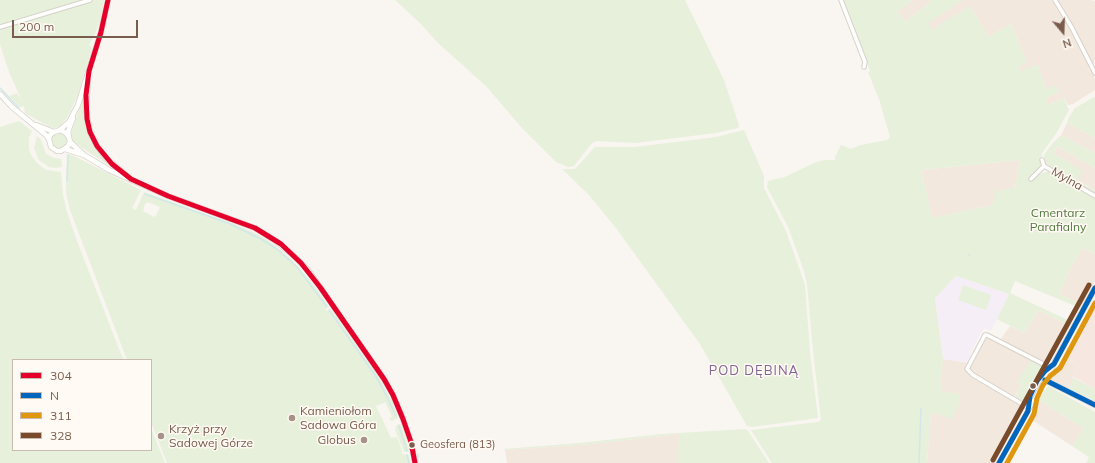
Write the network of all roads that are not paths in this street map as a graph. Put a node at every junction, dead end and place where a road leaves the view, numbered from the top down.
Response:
1 (90, 0) edge
2 (108, 0) edge
3 (841, 0) edge
4 (1055, 0) edge
5 (0, 27) edge
6 (864, 67) dead end
7 (89, 71) junction
8 (1095, 73) edge
9 (0, 94) edge
10 (74, 113) junction
11 (33, 123) junction
12 (60, 130) junction
13 (54, 132) junction
14 (68, 136) junction
15 (49, 139) junction
16 (70, 142) junction
17 (65, 149) junction
18 (84, 155) junction
19 (1042, 160) dead end
20 (1044, 166) junction
21 (131, 179) junction
22 (1031, 179) dead end
23 (1095, 196) edge
24 (1095, 288) edge
25 (1051, 368) junction
26 (1045, 380) junction
27 (1095, 405) edge
28 (1029, 408) junction
29 (415, 463) edge
30 (999, 463) edge

1 - 5 street
2 - 7 street
3 - 6 street
4 - 8 street
7 - 10 street
7 - 21 street
9 - 11 street
10 - 12 street
10 - 14 street
11 - 13 street
11 - 15 street
12 - 13 street
12 - 14 street
13 - 15 street
14 - 16 street
15 - 17 street
16 - 17 street
16 - 18 street
17 - 18 street
18 - 21 street
19 - 20 street, Mylna
20 - 22 street
20 - 23 street, Mylna
21 - 29 street
24 - 25 street
25 - 26 street
25 - 28 street
26 - 27 street
26 - 28 street
28 - 30 street

